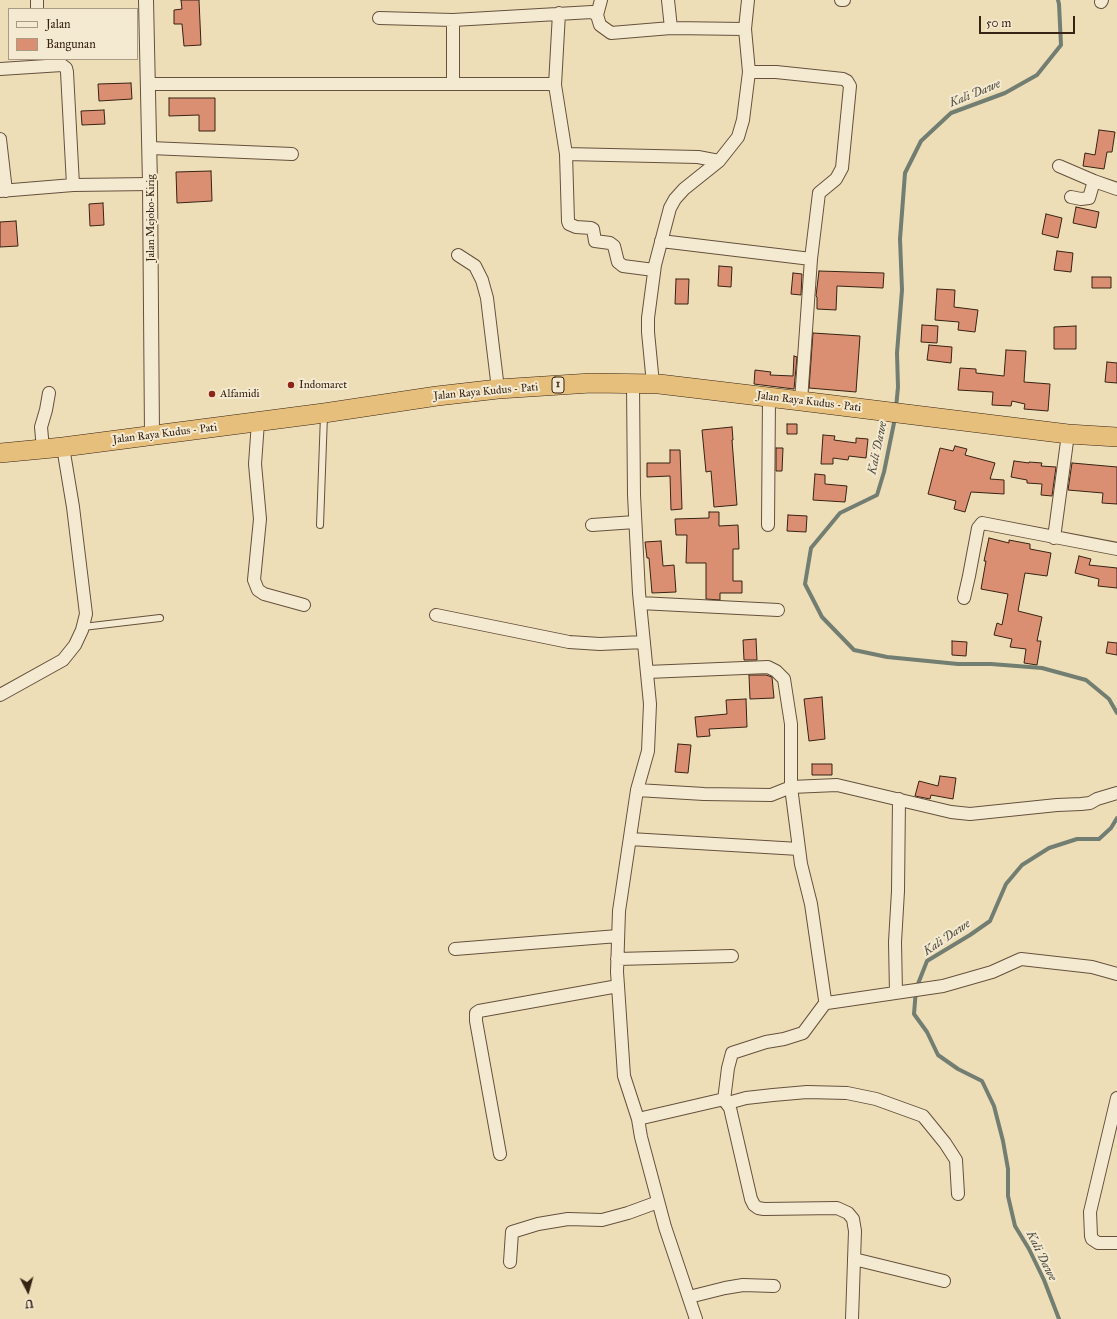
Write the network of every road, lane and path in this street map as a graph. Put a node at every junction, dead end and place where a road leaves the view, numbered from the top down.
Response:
1 (146, 0) edge
2 (601, 0) edge
3 (668, 0) edge
4 (748, 0) edge
5 (841, 0) edge
6 (844, 0) edge
7 (559, 13) junction
8 (597, 15) junction
9 (379, 18) dead end
10 (454, 20) junction
11 (671, 28) junction
12 (745, 29) junction
13 (39, 63) edge
14 (0, 69) edge
15 (749, 72) junction
16 (149, 84) junction
17 (453, 84) junction
18 (554, 85) junction
19 (0, 139) edge
20 (150, 148) junction
21 (292, 154) dead end
22 (566, 154) junction
23 (719, 161) junction
24 (1059, 166) dead end
25 (1094, 181) junction
26 (150, 184) junction
27 (73, 185) junction
28 (1117, 189) edge
29 (3, 191) edge
30 (1071, 197) dead end
31 (661, 241) junction
32 (458, 255) dead end
33 (811, 260) junction
34 (654, 270) junction
35 (654, 384) junction
36 (633, 385) junction
37 (498, 389) junction
38 (49, 393) dead end
39 (769, 397) junction
40 (801, 401) junction
41 (324, 413) junction
42 (258, 422) junction
43 (1068, 434) junction
44 (152, 435) junction
45 (1117, 437) edge
46 (63, 447) junction
47 (43, 449) junction
48 (0, 453) edge
49 (635, 522) junction
50 (320, 525) dead end
51 (592, 525) dead end
52 (768, 525) dead end
53 (1054, 538) junction
54 (1117, 550) edge
55 (964, 598) dead end
56 (640, 603) junction
57 (304, 605) dead end
58 (778, 610) dead end
59 (436, 615) dead end
60 (160, 618) dead end
61 (83, 627) junction
62 (644, 642) junction
63 (647, 672) junction
64 (0, 695) edge
65 (791, 787) junction
66 (637, 790) junction
67 (1117, 793) edge
68 (899, 799) junction
69 (630, 839) junction
70 (799, 849) junction
71 (618, 936) junction
72 (455, 949) dead end
73 (732, 956) dead end
74 (617, 959) junction
75 (1117, 974) edge
76 (618, 986) junction
77 (896, 993) junction
78 (826, 1002) junction
79 (1117, 1098) edge
80 (726, 1102) junction
81 (638, 1119) junction
82 (500, 1154) dead end
83 (958, 1194) dead end
84 (658, 1202) junction
85 (1117, 1243) edge
86 (854, 1260) junction
87 (510, 1262) dead end
88 (944, 1281) dead end
89 (774, 1286) dead end
90 (689, 1297) junction
91 (696, 1319) edge
92 (852, 1319) edge

1 - 16 street, Jalan Mejobo-Kirig
2 - 8 street
3 - 11 street
4 - 12 street
5 - 6 street
7 - 8 street
7 - 10 street
7 - 18 street
8 - 11 street
9 - 10 street
10 - 17 street
11 - 12 street
12 - 15 street
13 - 14 street
13 - 27 street
15 - 23 street
15 - 33 street
16 - 17 street
16 - 20 street, Jalan Mejobo-Kirig
17 - 18 street
18 - 22 street
19 - 29 street
20 - 21 street
20 - 26 street, Jalan Mejobo-Kirig
22 - 23 street
22 - 34 street
23 - 31 street
24 - 25 street
25 - 28 street
25 - 30 street
26 - 27 street
26 - 44 street, Jalan Mejobo-Kirig
27 - 29 street
31 - 33 street
31 - 34 street
32 - 37 street
33 - 40 street
34 - 35 street
35 - 36 highway, Jalan Raya Kudus - Pati / 1
35 - 39 highway, Jalan Raya Kudus - Pati / 1
36 - 37 highway, Jalan Raya Kudus - Pati / 1
36 - 49 street
37 - 41 highway, Jalan Raya Kudus - Pati / 1
38 - 47 street
39 - 40 highway, Jalan Raya Kudus - Pati / 1
39 - 52 street
40 - 43 highway, Jalan Raya Kudus - Pati / 1
41 - 42 highway, Jalan Raya Kudus - Pati / 1
41 - 50 lane
42 - 44 highway, Jalan Raya Kudus - Pati / 1
42 - 57 street
43 - 45 highway, Jalan Raya Kudus - Pati / 1
43 - 53 street
44 - 46 highway, Jalan Raya Kudus - Pati / 1
46 - 47 highway, Jalan Raya Kudus - Pati / 1
46 - 61 street
47 - 48 highway, Jalan Raya Kudus - Pati / 1
49 - 51 street
49 - 56 street
53 - 54 street
53 - 55 street
56 - 58 street
56 - 62 street
59 - 62 street
60 - 61 lane
61 - 64 street
62 - 63 street
63 - 65 street
63 - 66 street
65 - 66 street
65 - 68 street
65 - 70 street
66 - 69 street
67 - 68 street
68 - 77 street
69 - 70 street
69 - 71 street
70 - 78 street
71 - 72 street
71 - 74 street
73 - 74 street
74 - 76 street
75 - 77 street
76 - 81 street
76 - 82 street
77 - 78 street
78 - 80 street
79 - 85 street
80 - 81 street
80 - 83 street
80 - 86 street
81 - 84 street
84 - 87 street
84 - 90 street
86 - 88 street
86 - 92 street
89 - 90 street
90 - 91 street

